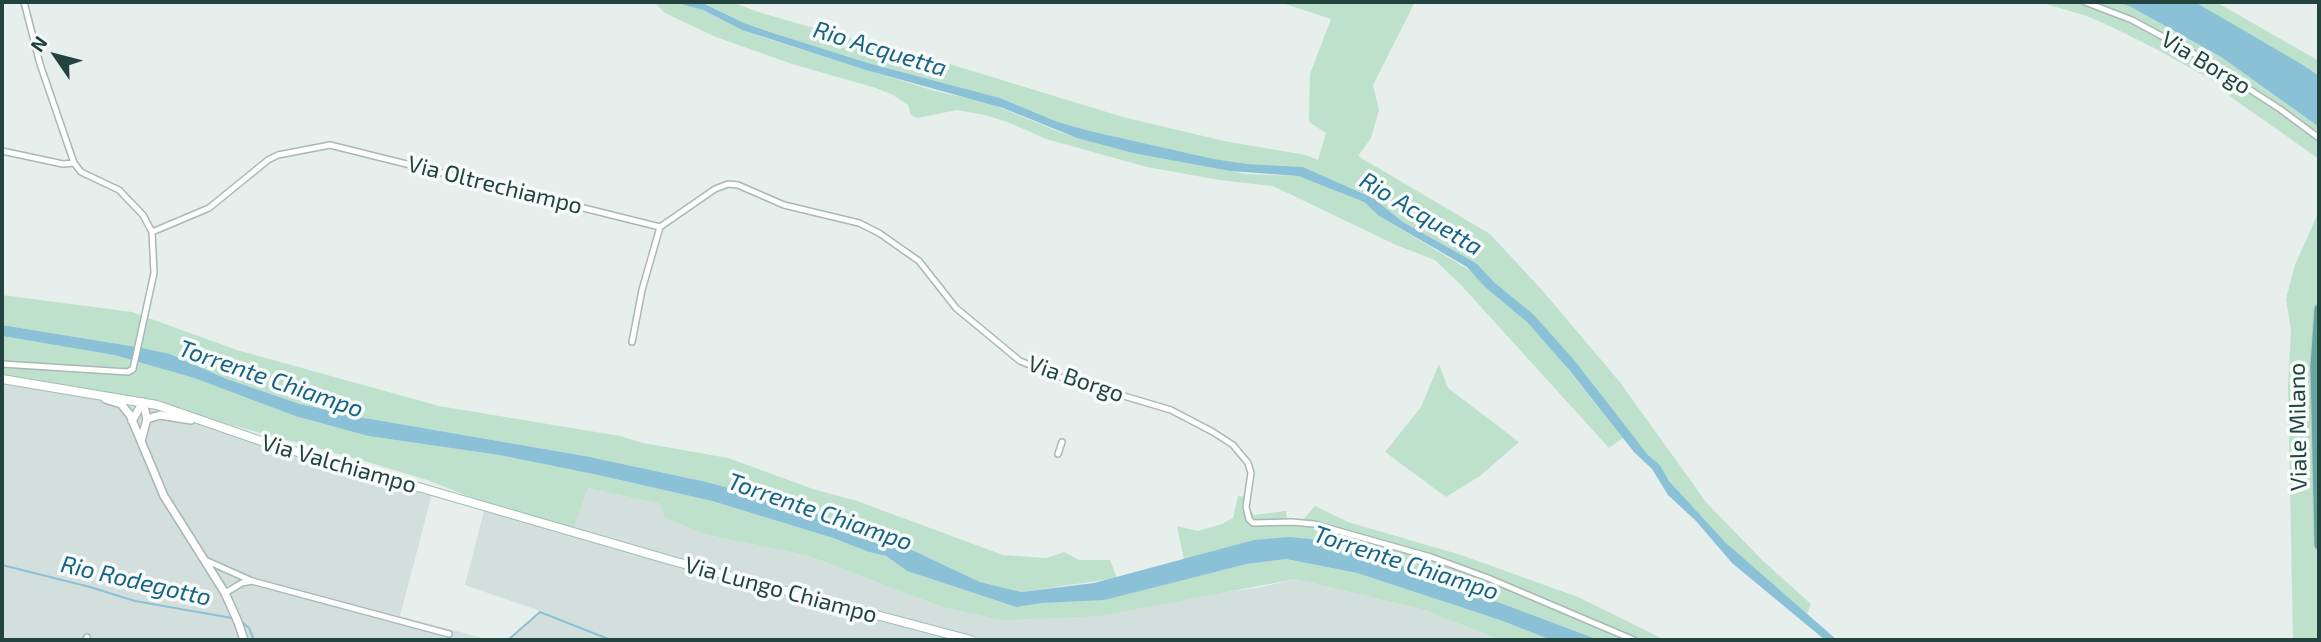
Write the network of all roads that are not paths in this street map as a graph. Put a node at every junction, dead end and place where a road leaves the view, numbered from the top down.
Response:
1 (24, 2) edge
2 (2085, 2) edge
3 (2319, 138) edge
4 (2, 152) edge
5 (74, 163) junction
6 (660, 227) junction
7 (152, 232) junction
8 (2319, 309) edge
9 (632, 342) dead end
10 (2, 364) edge
11 (2, 380) edge
12 (78, 391) junction
13 (143, 402) junction
14 (148, 419) junction
15 (132, 421) junction
16 (206, 422) junction
17 (141, 441) junction
18 (1062, 442) dead end
19 (1058, 454) dead end
20 (2319, 545) edge
21 (204, 559) junction
22 (673, 561) joint
23 (252, 581) junction
24 (225, 593) junction
25 (449, 634) dead end
26 (244, 640) edge
27 (971, 640) edge
28 (1634, 640) edge

1 - 5 street
2 - 3 street, Via Borgo
4 - 5 street
5 - 7 street
6 - 7 street, Via Oltrechiampo
6 - 9 street
6 - 28 street, Via Borgo
7 - 10 street
8 - 20 main road, Viale Milano
11 - 12 main road, Via Valchiampo
12 - 13 main road, Via Valchiampo
12 - 15 street
13 - 14 street
13 - 15 street
13 - 16 main road, Via Valchiampo
14 - 16 street
14 - 17 street
15 - 17 street
16 - 22 main road, Via Valchiampo
17 - 21 street
18 - 19 street
21 - 23 street
21 - 24 street
22 - 27 main road, Via Lungo Chiampo
23 - 24 street
23 - 25 street
24 - 26 street

